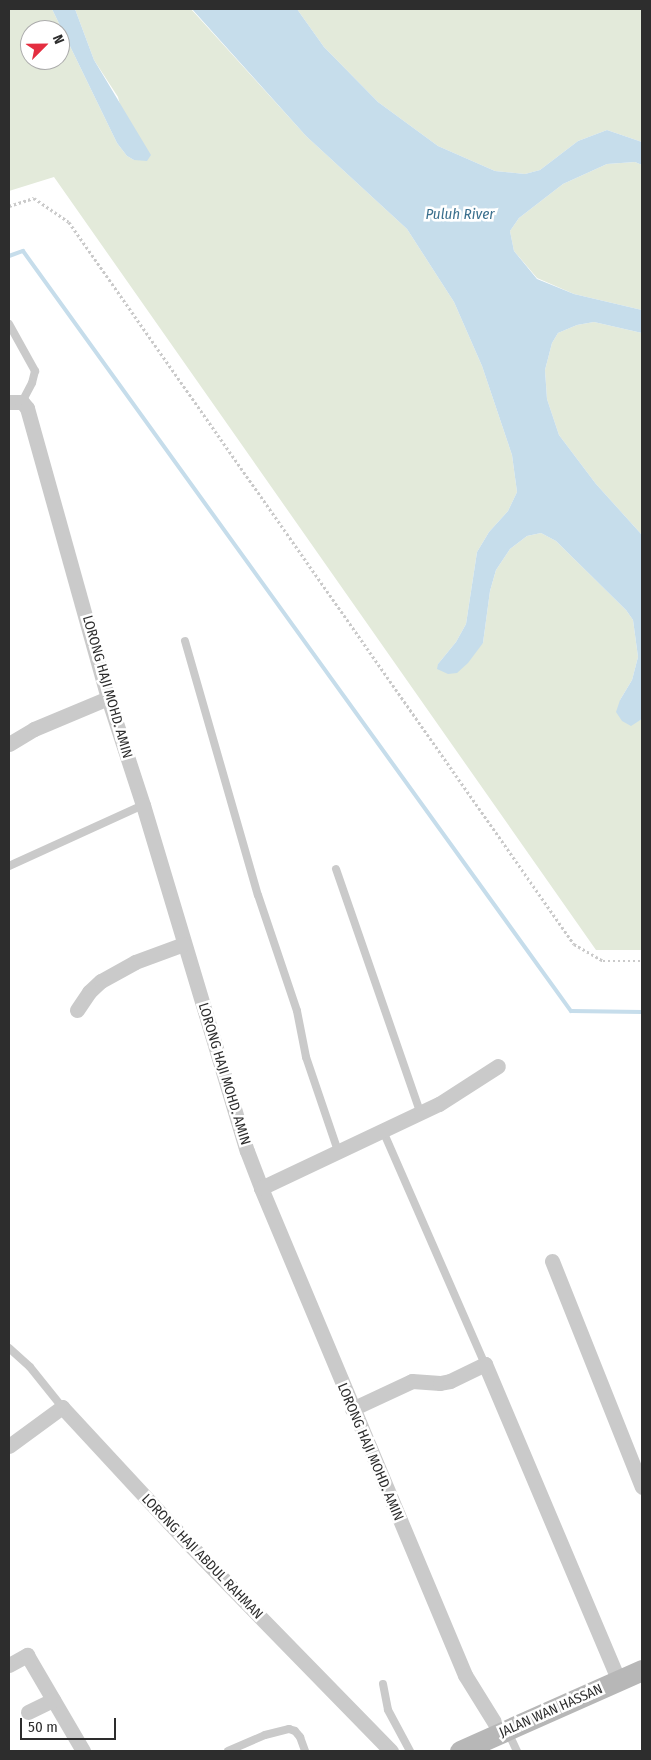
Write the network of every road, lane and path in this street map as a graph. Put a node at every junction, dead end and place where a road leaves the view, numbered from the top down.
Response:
1 (9, 206) edge
2 (9, 324) edge
3 (15, 402) edge
4 (185, 641) dead end
5 (108, 698) junction
6 (9, 744) edge
7 (143, 804) junction
8 (9, 866) edge
9 (336, 869) dead end
10 (184, 944) junction
11 (642, 961) edge
12 (77, 1010) dead end
13 (498, 1066) dead end
14 (421, 1114) junction
15 (383, 1131) junction
16 (338, 1152) junction
17 (260, 1188) junction
18 (552, 1261) dead end
19 (9, 1348) edge
20 (485, 1364) junction
21 (62, 1407) junction
22 (352, 1409) junction
23 (9, 1446) edge
24 (642, 1487) edge
25 (9, 1665) edge
26 (642, 1670) edge
27 (620, 1681) junction
28 (383, 1684) dead end
29 (53, 1700) junction
30 (28, 1712) dead end
31 (504, 1732) junction
32 (468, 1750) edge
33 (83, 1751) edge
34 (228, 1751) edge
35 (305, 1751) edge
36 (391, 1751) edge
37 (410, 1751) edge
38 (517, 1751) edge

1 - 11 path
2 - 3 lane
3 - 5 street, LORONG HAJI MOHD. AMIN
4 - 16 lane
5 - 6 street
5 - 7 street, LORONG HAJI MOHD. AMIN
7 - 8 lane
7 - 10 street, LORONG HAJI MOHD. AMIN
9 - 14 lane
10 - 12 street
10 - 17 street, LORONG HAJI MOHD. AMIN
13 - 14 street
14 - 15 street
15 - 16 street
15 - 20 lane
16 - 17 street
17 - 22 street, LORONG HAJI MOHD. AMIN
18 - 24 street
19 - 21 lane
20 - 22 street
20 - 27 street
21 - 23 street
21 - 36 street, LORONG HAJI ABDUL RAHMAN
22 - 31 street, LORONG HAJI MOHD. AMIN
25 - 29 street
26 - 27 street, JALAN WAN HASSAN
27 - 31 street, JALAN WAN HASSAN
28 - 37 lane
29 - 30 street
29 - 33 street
31 - 32 street, JALAN WAN HASSAN
31 - 38 lane
34 - 35 lane

